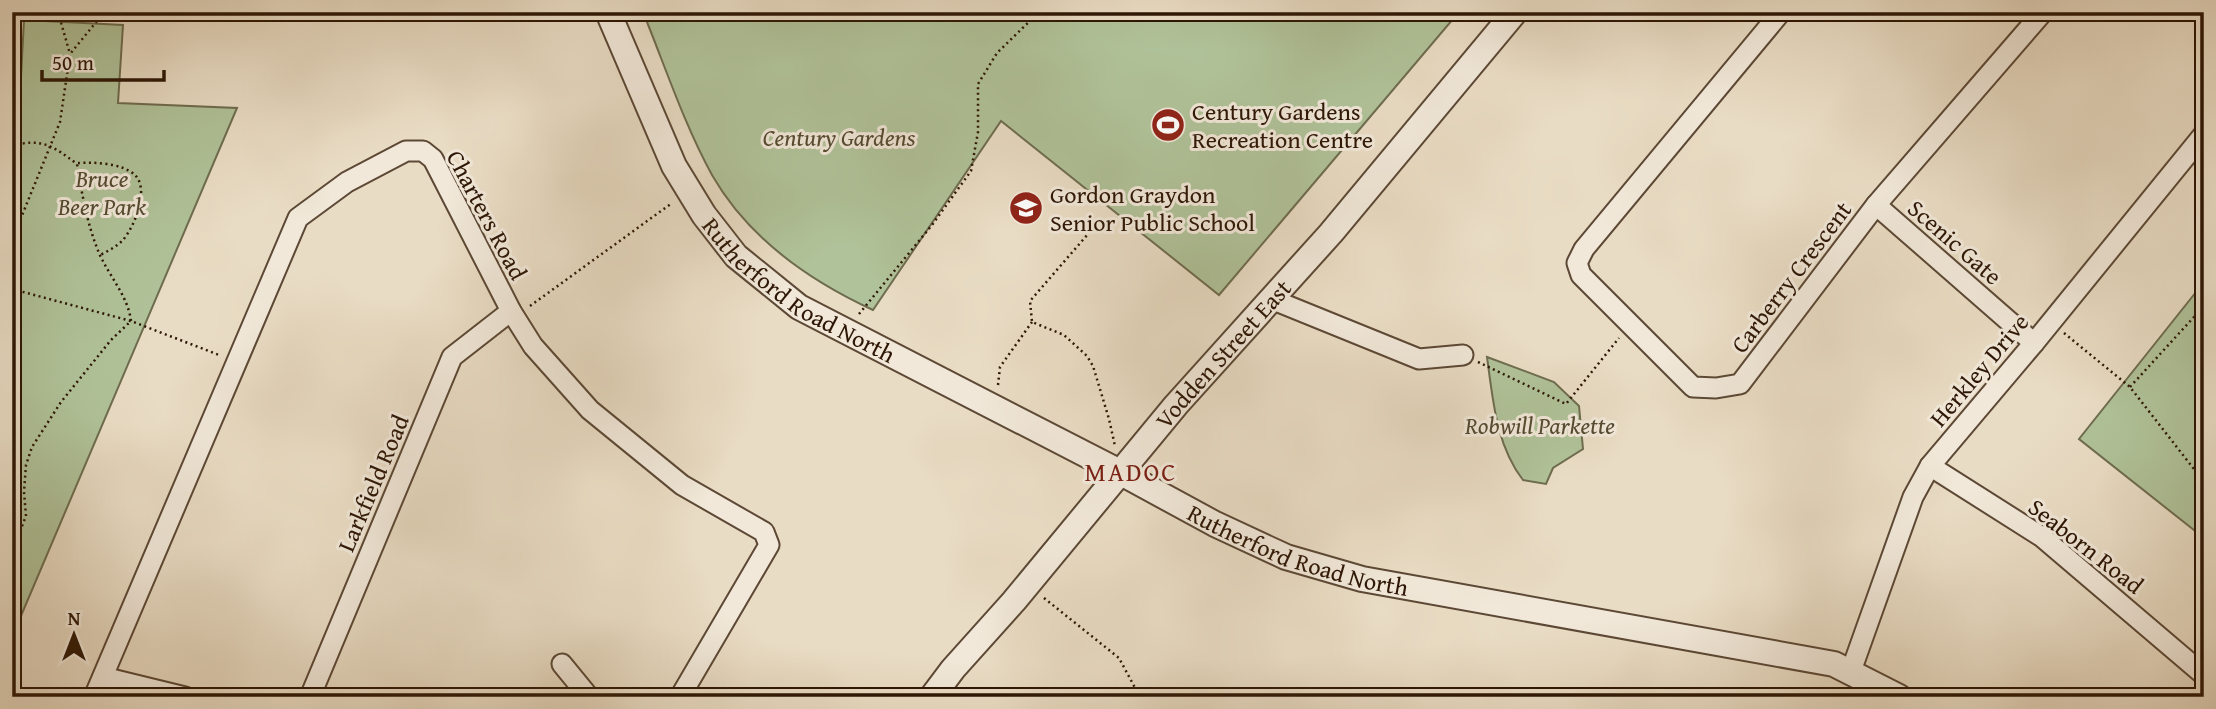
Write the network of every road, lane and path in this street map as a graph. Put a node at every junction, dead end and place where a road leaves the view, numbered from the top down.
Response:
1 (58, 12) edge
2 (98, 12) edge
3 (608, 12) edge
4 (1039, 12) edge
5 (1515, 12) edge
6 (1781, 12) edge
7 (2043, 12) edge
8 (70, 54) junction
9 (2204, 134) edge
10 (51, 144) junction
11 (12, 146) edge
12 (77, 164) junction
13 (689, 191) junction
14 (1876, 205) junction
15 (1101, 219) dead end
16 (12, 240) edge
17 (100, 255) junction
18 (12, 289) edge
19 (1270, 299) junction
20 (2204, 306) edge
21 (511, 311) junction
22 (131, 321) junction
23 (1032, 322) junction
24 (2051, 323) junction
25 (1630, 324) junction
26 (846, 331) junction
27 (2034, 343) junction
28 (1463, 355) joint
29 (237, 362) junction
30 (2130, 387) junction
31 (995, 408) junction
32 (1930, 466) junction
33 (1120, 474) junction
34 (2204, 482) edge
35 (12, 552) edge
36 (1028, 585) junction
37 (562, 664) dead end
38 (1851, 671) junction
39 (2204, 675) edge
40 (103, 677) junction
41 (94, 697) edge
42 (185, 697) edge
43 (310, 697) edge
44 (589, 697) edge
45 (680, 697) edge
46 (932, 697) edge
47 (1140, 697) edge
48 (1899, 697) edge

1 - 8 path
2 - 8 path
3 - 13 street, Rutherford Road North
4 - 26 path
5 - 19 street, Vodden Street East
6 - 25 street, Carberry Crescent
7 - 14 street, Carberry Crescent
8 - 10 path
9 - 24 street, Herkley Drive
10 - 11 path
10 - 12 path
10 - 16 path
12 - 17 path
12 - 17 path
13 - 21 path
13 - 26 street, Rutherford Road North
14 - 25 street, Carberry Crescent
14 - 27 street, Scenic Gate
15 - 23 path
17 - 22 path
18 - 22 path
19 - 28 street
19 - 33 street, Vodden Street East
20 - 30 path
21 - 29 street, Charters Road
21 - 43 street, Larkfield Road
21 - 45 street, Charters Road
22 - 29 path
22 - 35 path
23 - 31 path
23 - 33 path
24 - 27 street, Herkley Drive
24 - 30 path
25 - 28 path
26 - 31 street, Rutherford Road North
27 - 32 street, Herkley Drive
29 - 40 street, Charters Road
30 - 34 path
31 - 33 street, Rutherford Road North
32 - 38 street, Herkley Drive
32 - 39 street, Seaborn Road
33 - 36 street, Vodden Street East
33 - 38 street, Rutherford Road North
36 - 46 street, Vodden Street East
36 - 47 path
37 - 44 street
38 - 48 street, Rutherford Road North
40 - 41 street, Charters Road
40 - 42 street

